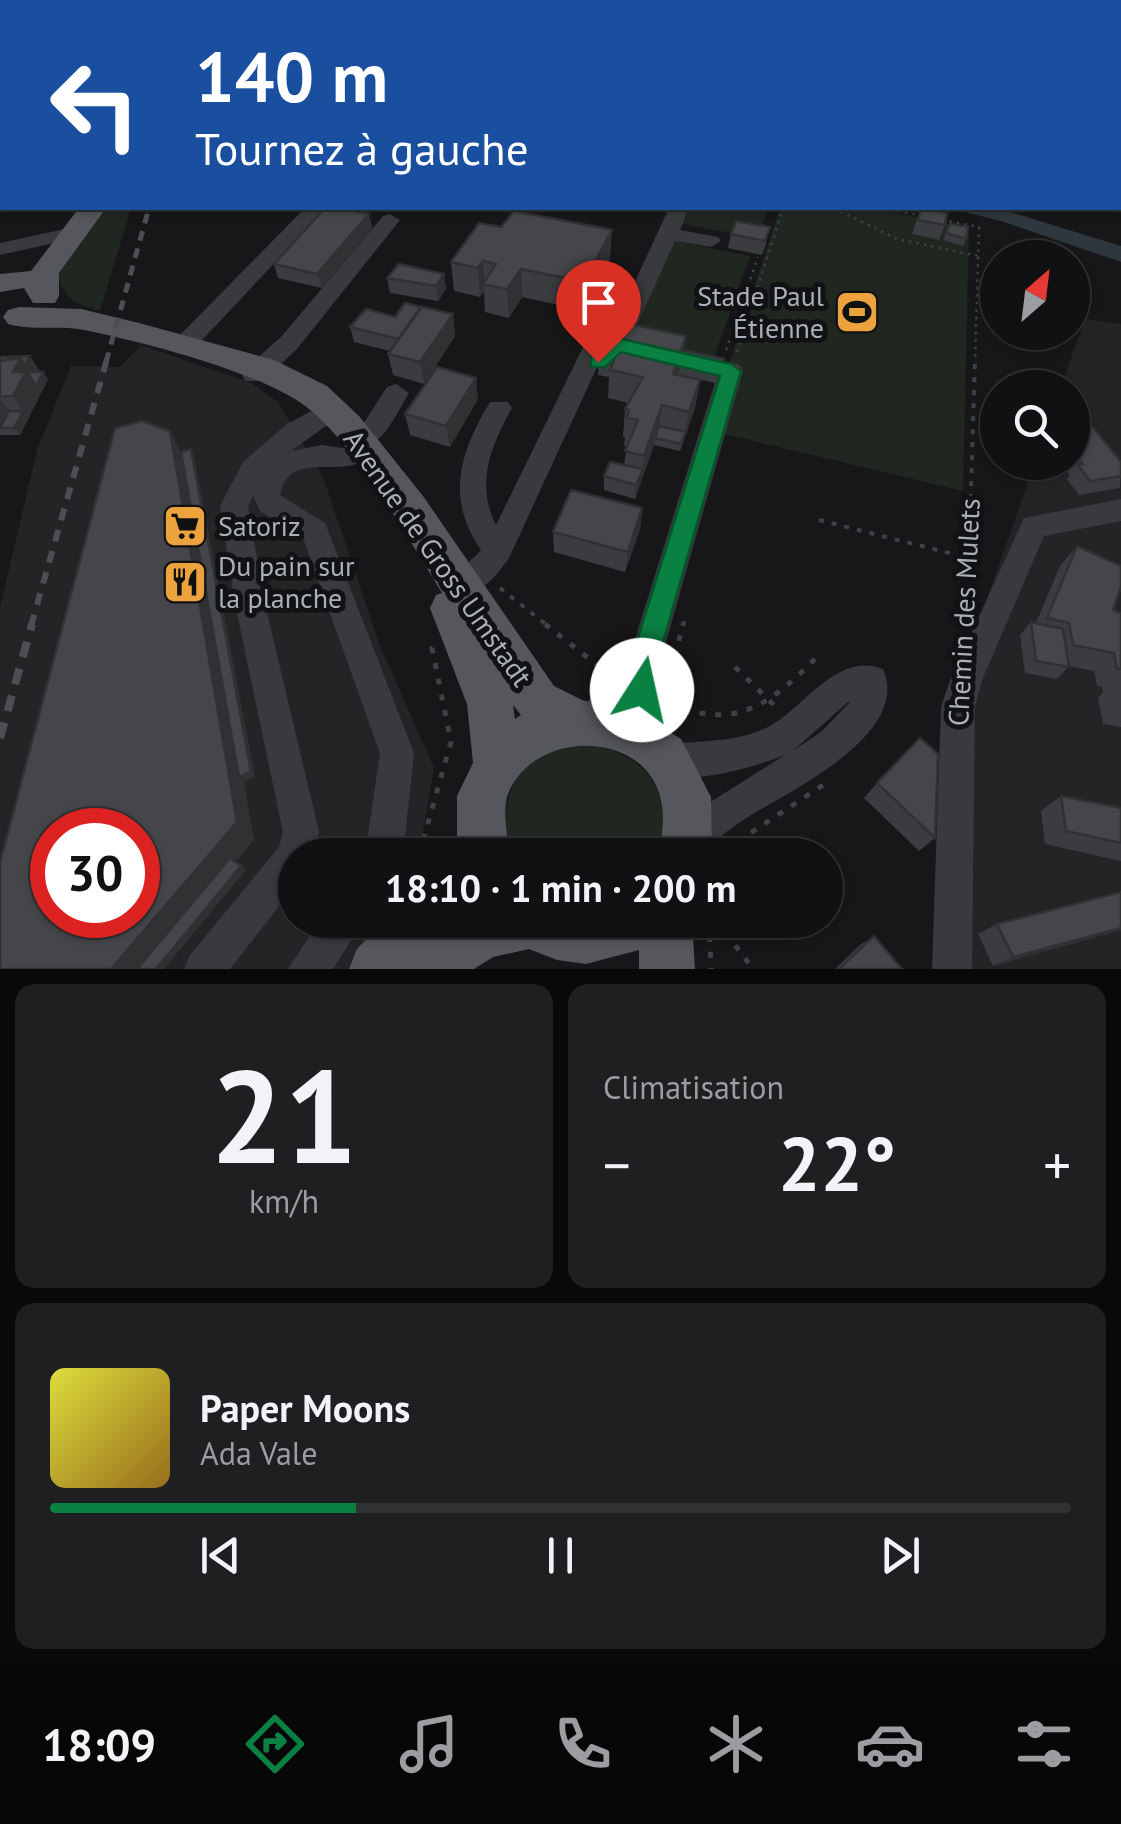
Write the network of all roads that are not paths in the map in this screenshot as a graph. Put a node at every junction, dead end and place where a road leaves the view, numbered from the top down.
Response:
1 (415, 0) edge
2 (460, 0) edge
3 (85, 210) edge
4 (86, 210) edge
5 (314, 210) edge
6 (677, 210) edge
7 (390, 220) dead end
8 (62, 226) edge
9 (667, 234) junction
10 (711, 241) dead end
11 (0, 249) edge
12 (622, 290) dead end
13 (14, 304) edge
14 (189, 348) junction
15 (668, 357) edge
16 (258, 372) junction
17 (582, 376) junction
18 (396, 393) dead end
19 (498, 408) dead end
20 (324, 413) junction
21 (353, 448) junction
22 (1121, 510) edge
23 (481, 568) junction
24 (657, 669) junction
25 (583, 720) junction
26 (660, 726) junction
27 (497, 765) junction
28 (295, 838) edge
29 (387, 838) edge
30 (478, 838) edge
31 (698, 838) edge
32 (707, 838) edge
33 (278, 873) edge
34 (331, 938) edge
35 (404, 938) edge
36 (473, 938) edge
37 (666, 938) edge
38 (204, 969) edge
39 (308, 969) edge
40 (376, 969) edge
41 (429, 969) edge
42 (668, 969) edge
43 (952, 969) edge

1 - 2 street
3 - 8 main road
4 - 13 main road
5 - 14 street
6 - 9 street
7 - 16 street
8 - 11 street
8 - 13 main road
9 - 10 street
9 - 17 street
12 - 17 street
13 - 14 main road, Avenue de Gross Umstadt
14 - 16 main road, Avenue de Gross Umstadt
15 - 24 street
16 - 20 main road, Avenue de Gross Umstadt
17 - 23 street
18 - 21 street
19 - 23 street
20 - 21 main road, Avenue de Gross Umstadt
20 - 28 street
21 - 23 main road, Avenue de Gross Umstadt
21 - 27 main road, Avenue de Gross Umstadt
21 - 29 street
22 - 43 street, Chemin des Mulets
23 - 25 main road, Avenue de Gross Umstadt
24 - 25 street
24 - 26 street
25 - 26 main road, Avenue de Gross Umstadt
25 - 27 main road
26 - 31 main road
26 - 32 street
27 - 30 main road
33 - 38 street
34 - 39 street
35 - 40 main road
36 - 41 main road
37 - 42 main road

